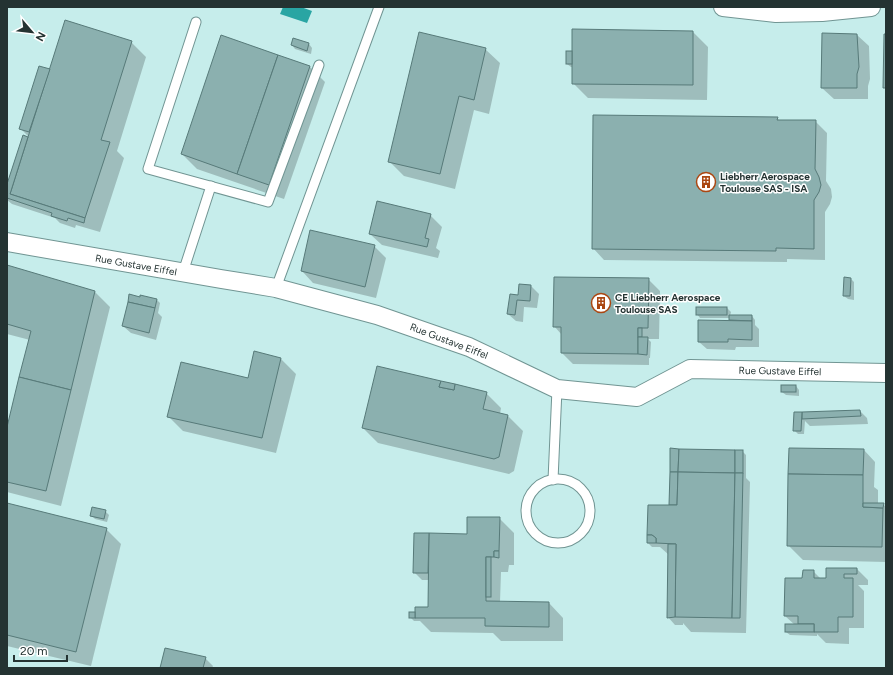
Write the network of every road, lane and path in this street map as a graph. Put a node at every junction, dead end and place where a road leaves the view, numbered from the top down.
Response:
1 (379, 7) edge
2 (723, 7) edge
3 (871, 7) edge
4 (196, 22) dead end
5 (319, 65) dead end
6 (211, 186) junction
7 (7, 242) edge
8 (182, 272) junction
9 (276, 288) junction
10 (886, 373) edge
11 (557, 389) junction
12 (552, 480) junction

1 - 9 lane
2 - 3 street
4 - 6 lane
5 - 6 lane
6 - 8 lane
7 - 8 street, Rue Gustave Eiffel
8 - 9 street, Rue Gustave Eiffel
9 - 11 street, Rue Gustave Eiffel
10 - 11 street, Rue Gustave Eiffel
11 - 12 lane
12 - 12 lane

